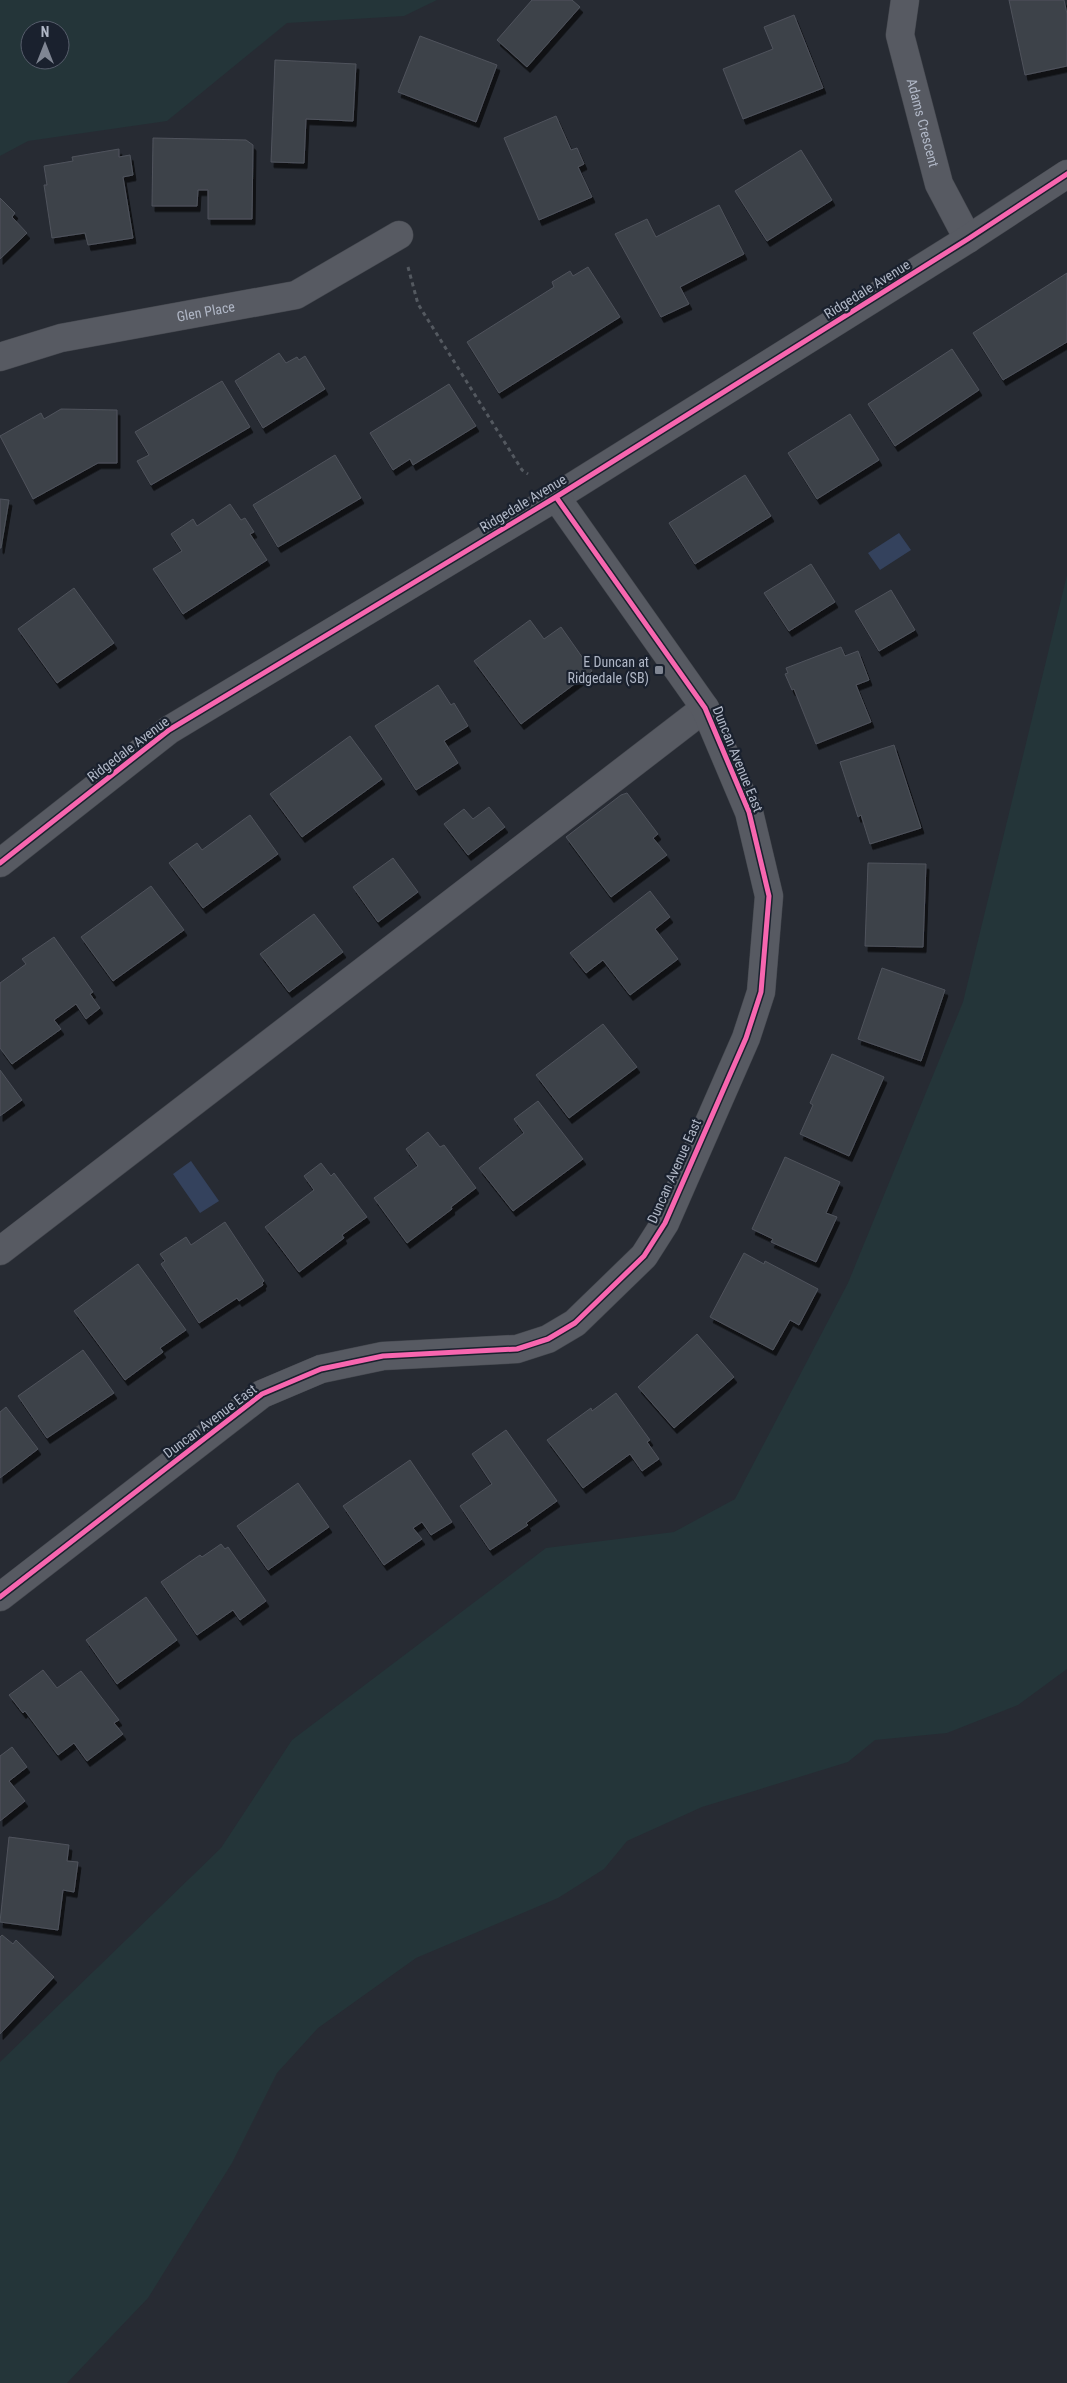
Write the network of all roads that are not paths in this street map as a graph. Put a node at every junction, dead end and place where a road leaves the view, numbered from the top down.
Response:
1 (905, 0) edge
2 (1067, 174) edge
3 (399, 235) road end
4 (968, 239) junction
5 (0, 356) edge
6 (556, 497) junction
7 (706, 708) junction
8 (0, 863) edge
9 (0, 1251) edge
10 (0, 1597) edge

1 - 4 street, Adams Crescent
2 - 4 street, Ridgedale Avenue
3 - 5 street, Glen Place
4 - 6 street, Ridgedale Avenue
6 - 7 street, Duncan Avenue East
6 - 8 street, Ridgedale Avenue
7 - 9 street
7 - 10 street, Duncan Avenue East

